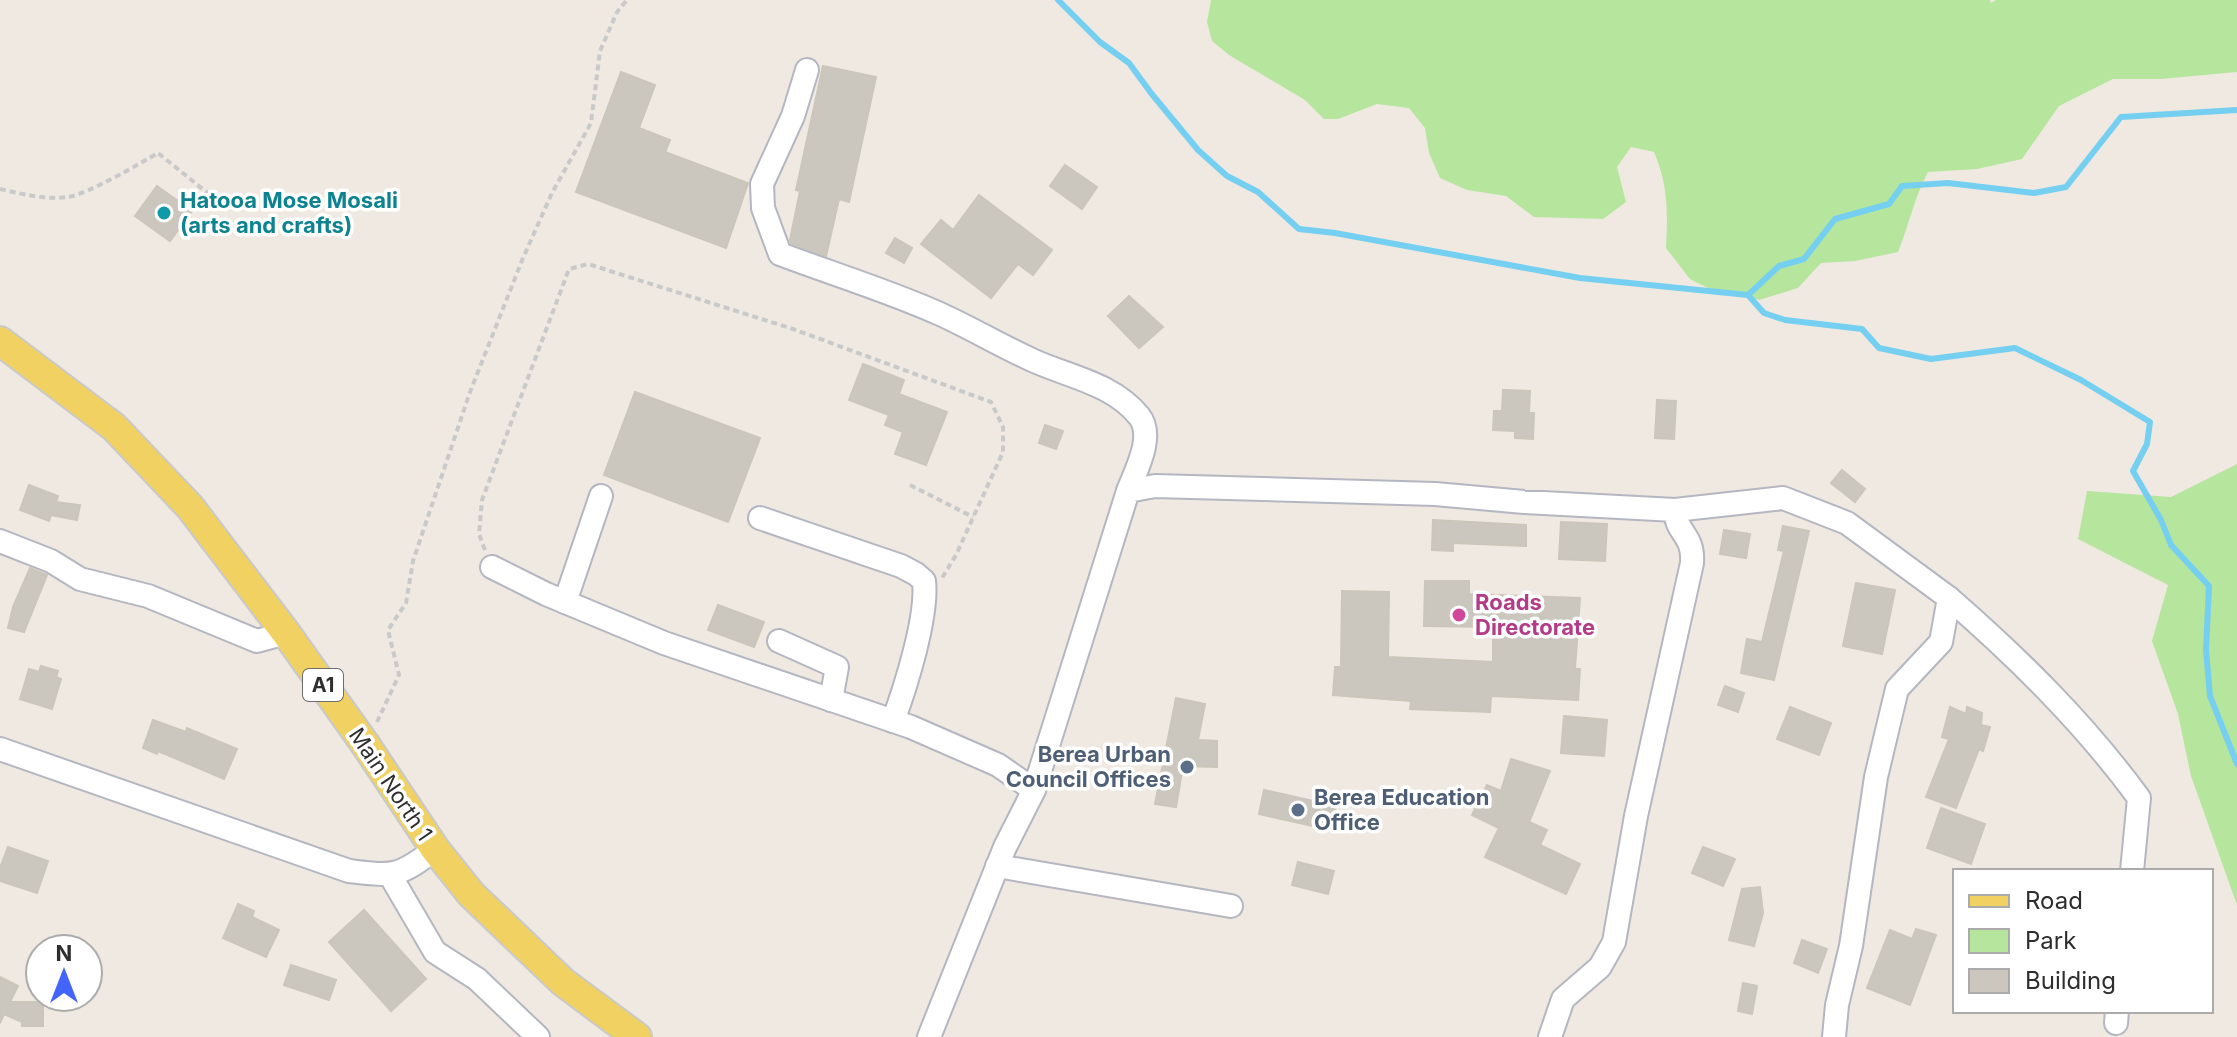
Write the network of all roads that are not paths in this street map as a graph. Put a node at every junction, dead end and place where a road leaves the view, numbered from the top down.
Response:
1 (807, 70) dead end
2 (0, 341) edge
3 (1128, 491) junction
4 (601, 496) dead end
5 (1675, 510) junction
6 (760, 518) dead end
7 (0, 541) edge
8 (492, 567) road end
9 (1949, 598) junction
10 (565, 602) junction
11 (286, 633) junction
12 (779, 641) dead end
13 (831, 700) junction
14 (893, 721) junction
15 (0, 749) edge
16 (1034, 790) junction
17 (435, 849) junction
18 (997, 866) junction
19 (2132, 869) edge
20 (390, 875) junction
21 (1231, 906) dead end
22 (538, 1037) edge
23 (637, 1037) edge
24 (929, 1037) edge
25 (1550, 1037) edge
26 (1834, 1037) edge

1 - 3 street
2 - 11 main road, Main North 1 / A1
3 - 5 street
3 - 16 street
4 - 10 street
5 - 9 street
5 - 25 street
6 - 14 street
7 - 11 street
8 - 10 street
9 - 19 street
9 - 26 street
10 - 13 street
11 - 17 main road, Main North 1 / A1
12 - 13 street
13 - 14 street
14 - 16 street
15 - 20 street
16 - 18 street
17 - 20 street
17 - 23 main road, Main North 1 / A1
18 - 21 street
18 - 24 street
20 - 22 street

